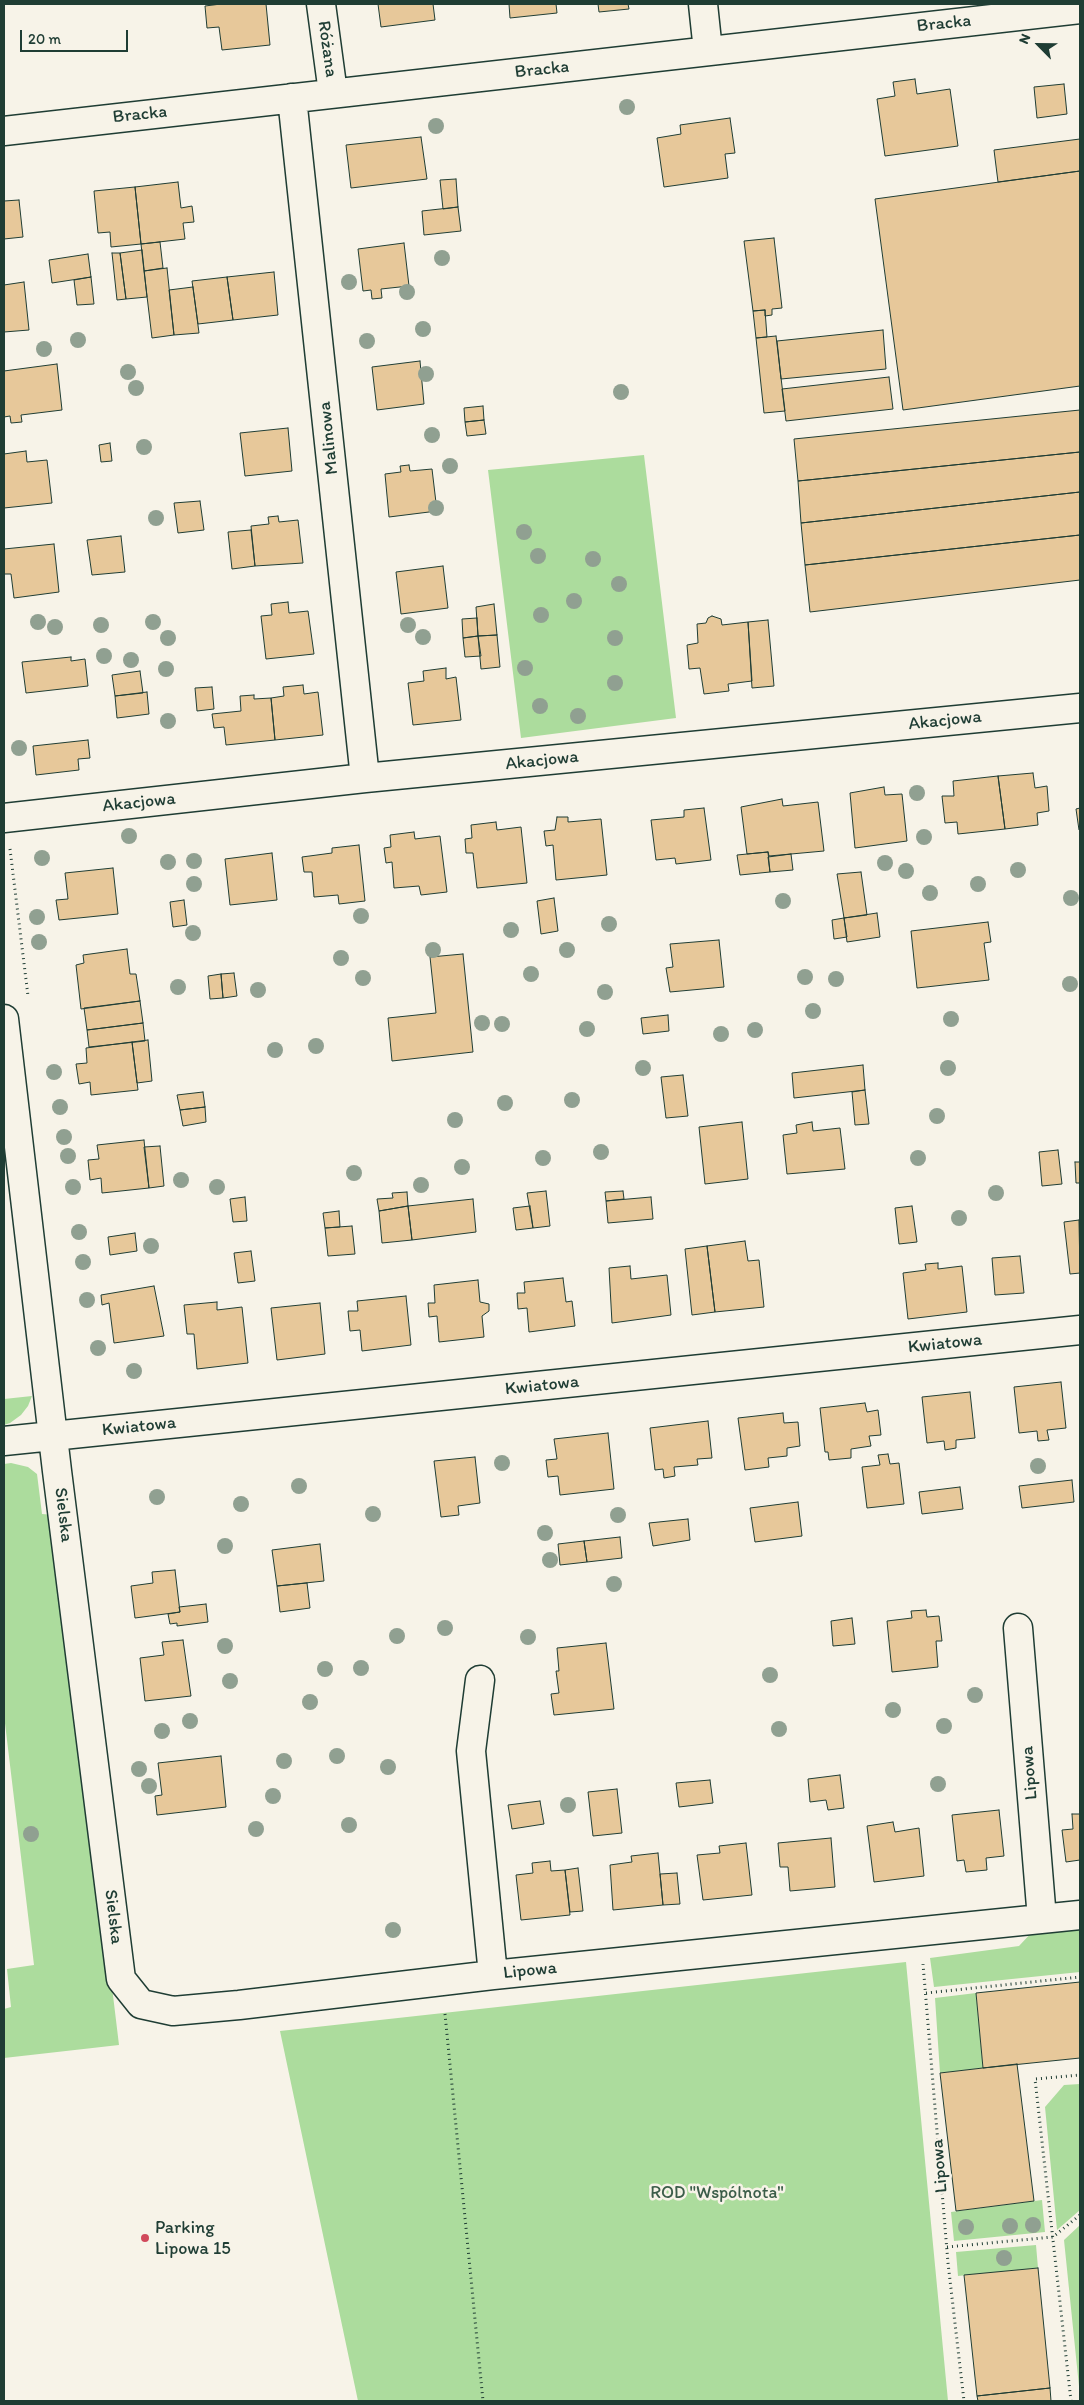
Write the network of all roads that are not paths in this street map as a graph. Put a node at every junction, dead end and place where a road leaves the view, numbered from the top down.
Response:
1 (321, 4) edge
2 (703, 4) edge
3 (1073, 7) edge
4 (708, 51) junction
5 (333, 93) junction
6 (292, 98) junction
7 (4, 131) edge
8 (1080, 708) edge
9 (365, 778) junction
10 (4, 818) edge
11 (4, 1020) edge
12 (1080, 1330) edge
13 (53, 1435) junction
14 (4, 1441) edge
15 (1018, 1628) dead end
16 (480, 1680) dead end
17 (1080, 1915) edge
18 (1042, 1919) junction
19 (494, 1975) junction
20 (141, 2004) joint

1 - 5 street, Różana
2 - 4 street
3 - 4 street, Bracka
4 - 5 street, Bracka
5 - 6 street, Bracka
6 - 7 street, Bracka
6 - 9 street, Malinowa
8 - 9 street, Akacjowa
9 - 10 street, Akacjowa
11 - 13 street, Sielska
12 - 13 street, Kwiatowa
13 - 14 street, Kwiatowa
13 - 20 street, Sielska
15 - 18 street, Lipowa
16 - 19 street
17 - 18 street, Lipowa
18 - 19 street, Lipowa
19 - 20 street, Lipowa

